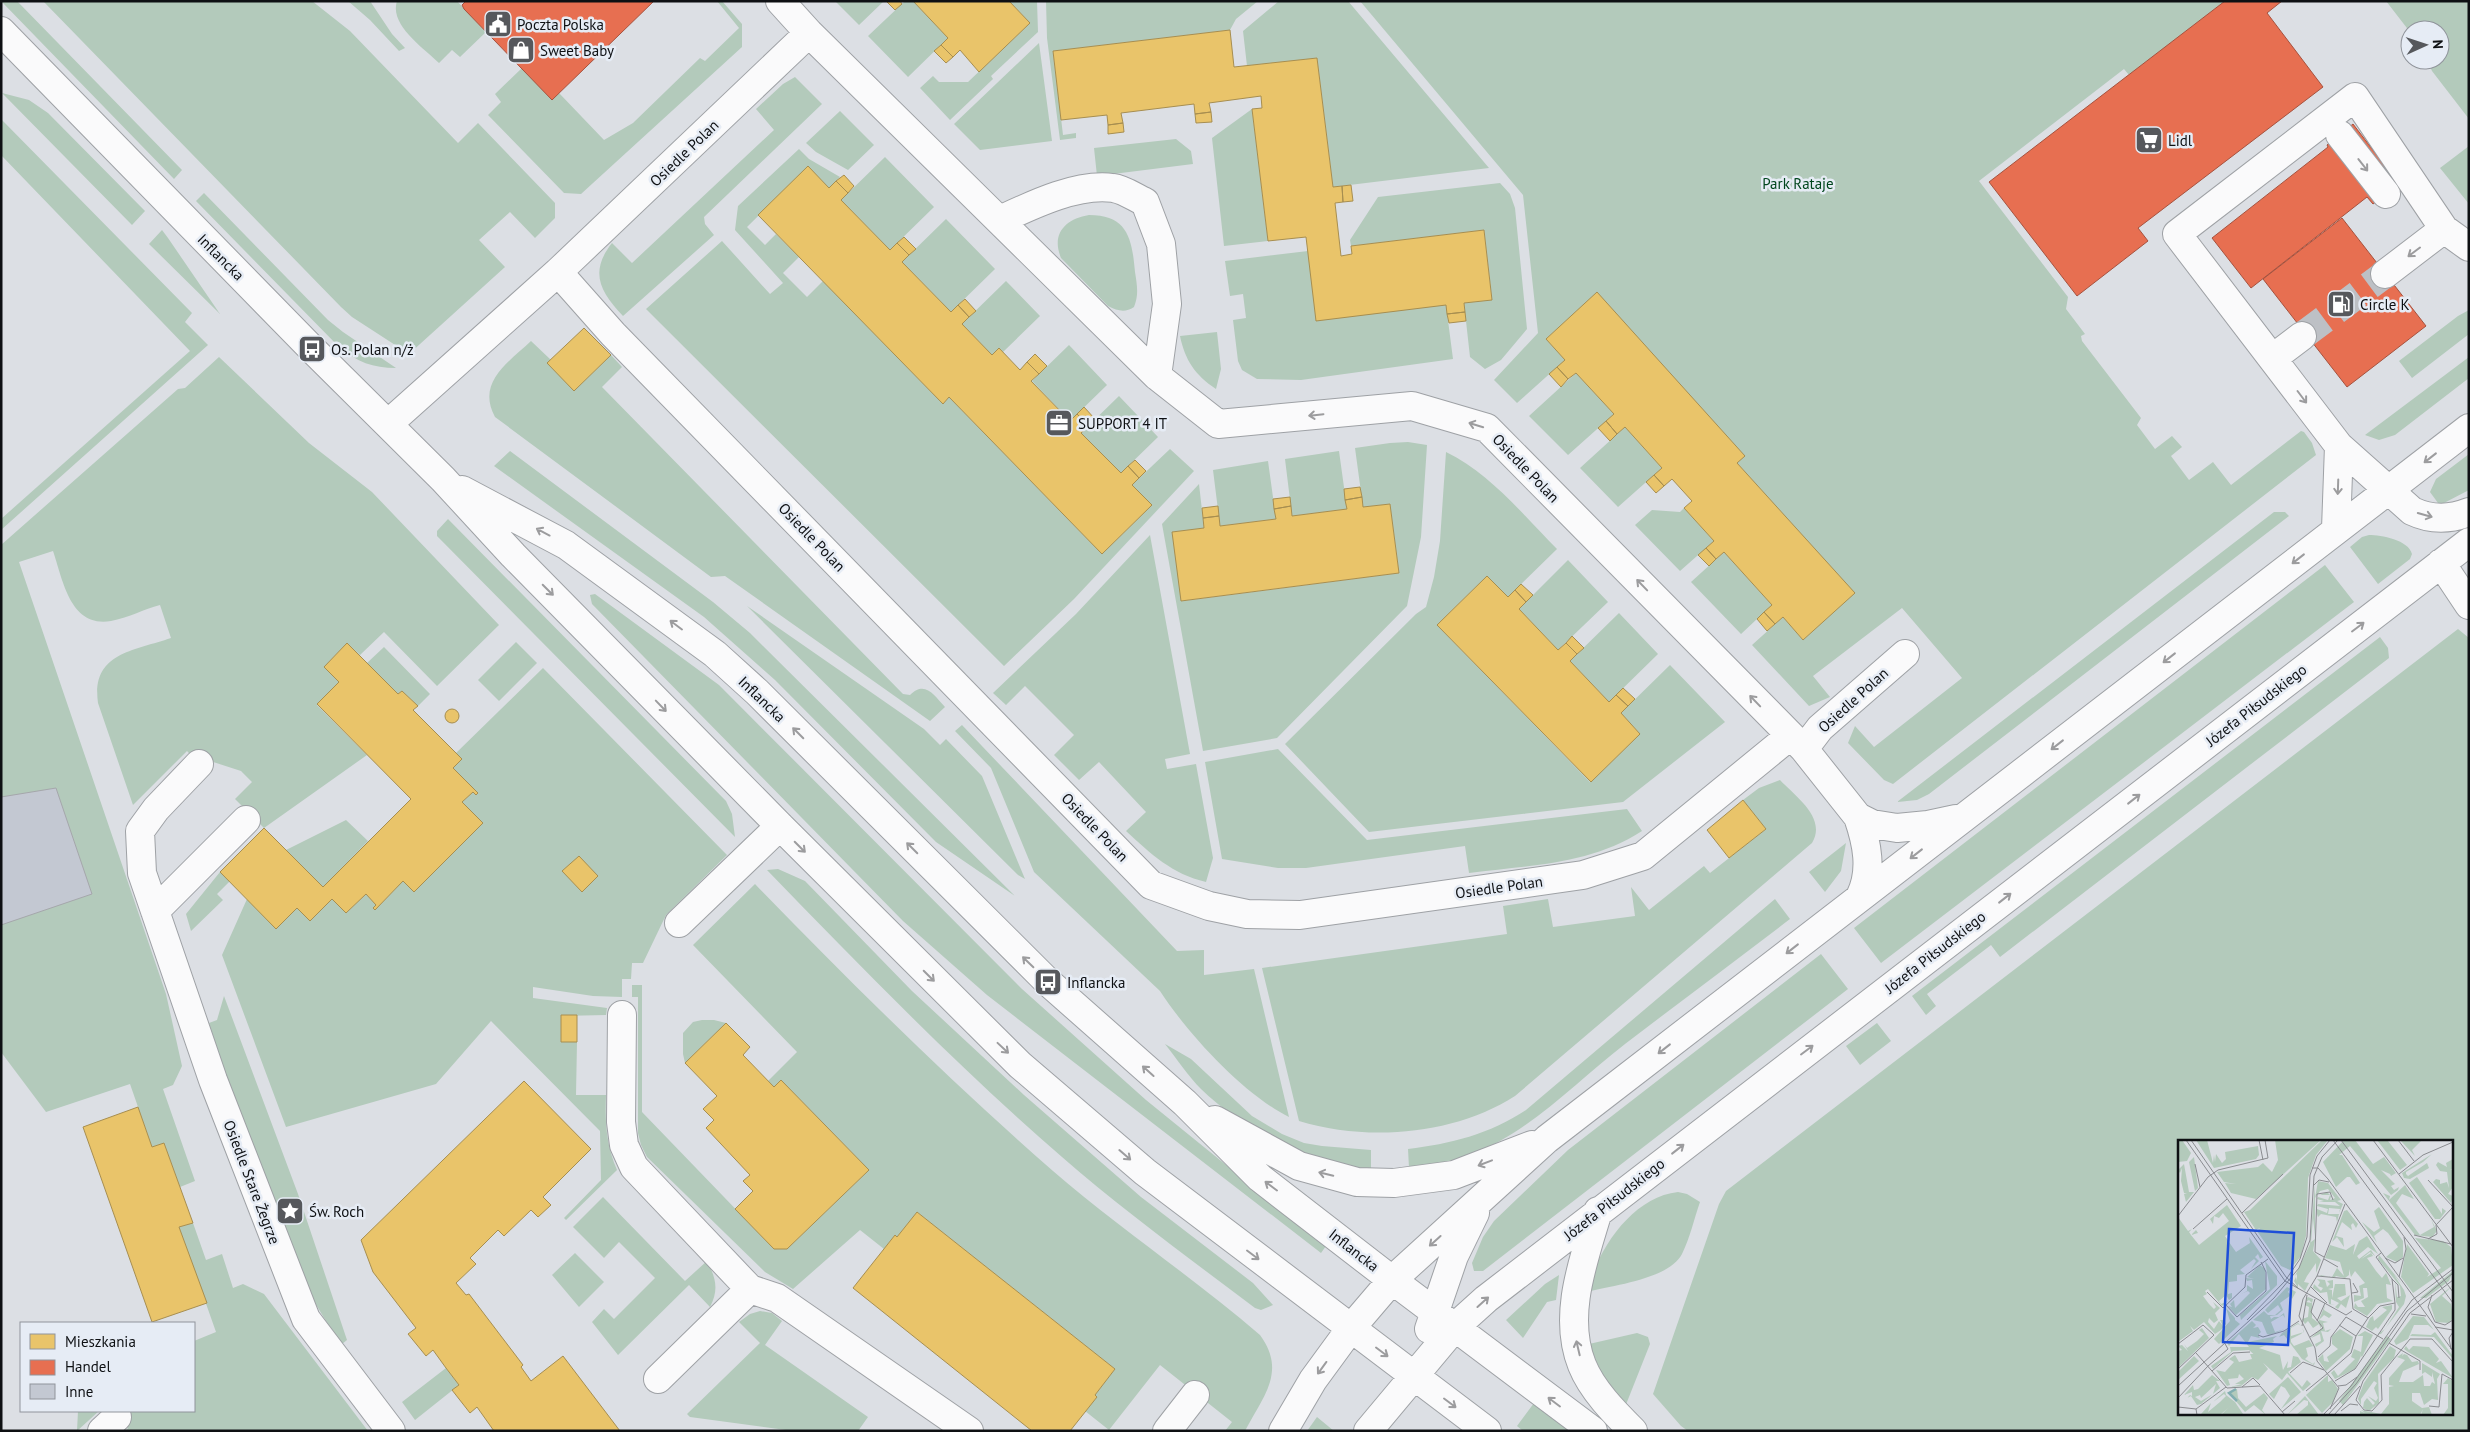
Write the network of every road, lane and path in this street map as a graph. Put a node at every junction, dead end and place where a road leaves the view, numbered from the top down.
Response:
1 (780, 1) edge
2 (809, 33) junction
3 (2, 34) edge
4 (2340, 135) dead end
5 (2386, 194) dead end
6 (1000, 220) junction
7 (2444, 229) junction
8 (2469, 247) edge
9 (558, 272) junction
10 (2385, 274) tunnel mouth
11 (2302, 336) tunnel mouth
12 (2273, 358) junction
13 (1157, 376) junction
14 (388, 424) junction
15 (2469, 428) edge
16 (2339, 446) junction
17 (444, 479) junction
18 (2389, 490) junction
19 (2469, 512) edge
20 (2336, 529) junction
21 (2469, 542) edge
22 (2441, 563) junction
23 (2469, 605) edge
24 (1905, 654) dead end
25 (1797, 743) junction
26 (199, 764) dead end
27 (1968, 813) junction
28 (1858, 817) junction
29 (246, 820) dead end
30 (780, 826) junction
31 (1860, 897) junction
32 (155, 911) junction
33 (679, 923) dead end
34 (622, 1015) dead end
35 (1185, 1103) junction
36 (1547, 1139) junction
37 (1497, 1185) junction
38 (1598, 1211) junction
39 (1392, 1280) junction
40 (750, 1289) junction
41 (1444, 1320) junction
42 (1351, 1328) junction
43 (1414, 1375) junction
44 (658, 1379) dead end
45 (1195, 1395) dead end
46 (391, 1431) edge
47 (969, 1431) edge
48 (1167, 1431) edge
49 (1283, 1431) edge
50 (1368, 1431) edge
51 (1487, 1431) edge
52 (1592, 1431) edge
53 (1633, 1431) edge

1 - 2 street, Osiedle Polan
2 - 6 street, Osiedle Polan
2 - 9 street, Osiedle Polan
3 - 14 street, Inflancka
4 -> 5 street
6 - 13 street, Osiedle Polan
6 - 13 street
7 - 8 street
7 -> 10 street
7 - 12 street
9 - 14 street, Osiedle Polan
9 - 25 street, Osiedle Polan
11 - 12 street
12 -> 16 street
25 -> 13 street, Osiedle Polan
14 - 17 street, Inflancka
15 -> 18 street, Józefa Piłsudskiego
16 - 18 street
16 -> 20 street
17 -> 30 street, Inflancka
35 -> 17 street, Inflancka
18 -> 19 street
18 - 20 street, Józefa Piłsudskiego
20 -> 27 street, Józefa Piłsudskiego
21 - 22 street, Józefa Piłsudskiego
22 - 23 street
38 -> 22 street, Józefa Piłsudskiego
24 - 25 street, Osiedle Polan
25 - 28 street, Osiedle Polan
26 - 32 street, Osiedle Stare Żegrze
27 - 28 street
27 -> 31 street, Józefa Piłsudskiego
28 - 31 street, Osiedle Polan
29 - 32 street
30 - 33 street
30 -> 42 street, Inflancka
31 -> 36 street, Józefa Piłsudskiego
32 - 46 street, Osiedle Stare Żegrze
34 - 40 street
36 -> 35 street
39 -> 35 street, Inflancka
36 - 37 street, Józefa Piłsudskiego
37 -> 39 street, Józefa Piłsudskiego
37 - 41 street, Józefa Piłsudskiego
41 -> 38 street, Józefa Piłsudskiego
53 -> 38 street
39 - 41 street, Inflancka
39 - 42 street, Józefa Piłsudskiego
40 - 44 street
40 - 47 street
41 - 43 street, Józefa Piłsudskiego
52 -> 41 street, Inflancka
42 -> 43 street, Inflancka
42 -> 49 street, Józefa Piłsudskiego
43 - 50 street, Józefa Piłsudskiego
43 -> 51 street, Inflancka
45 - 48 street

